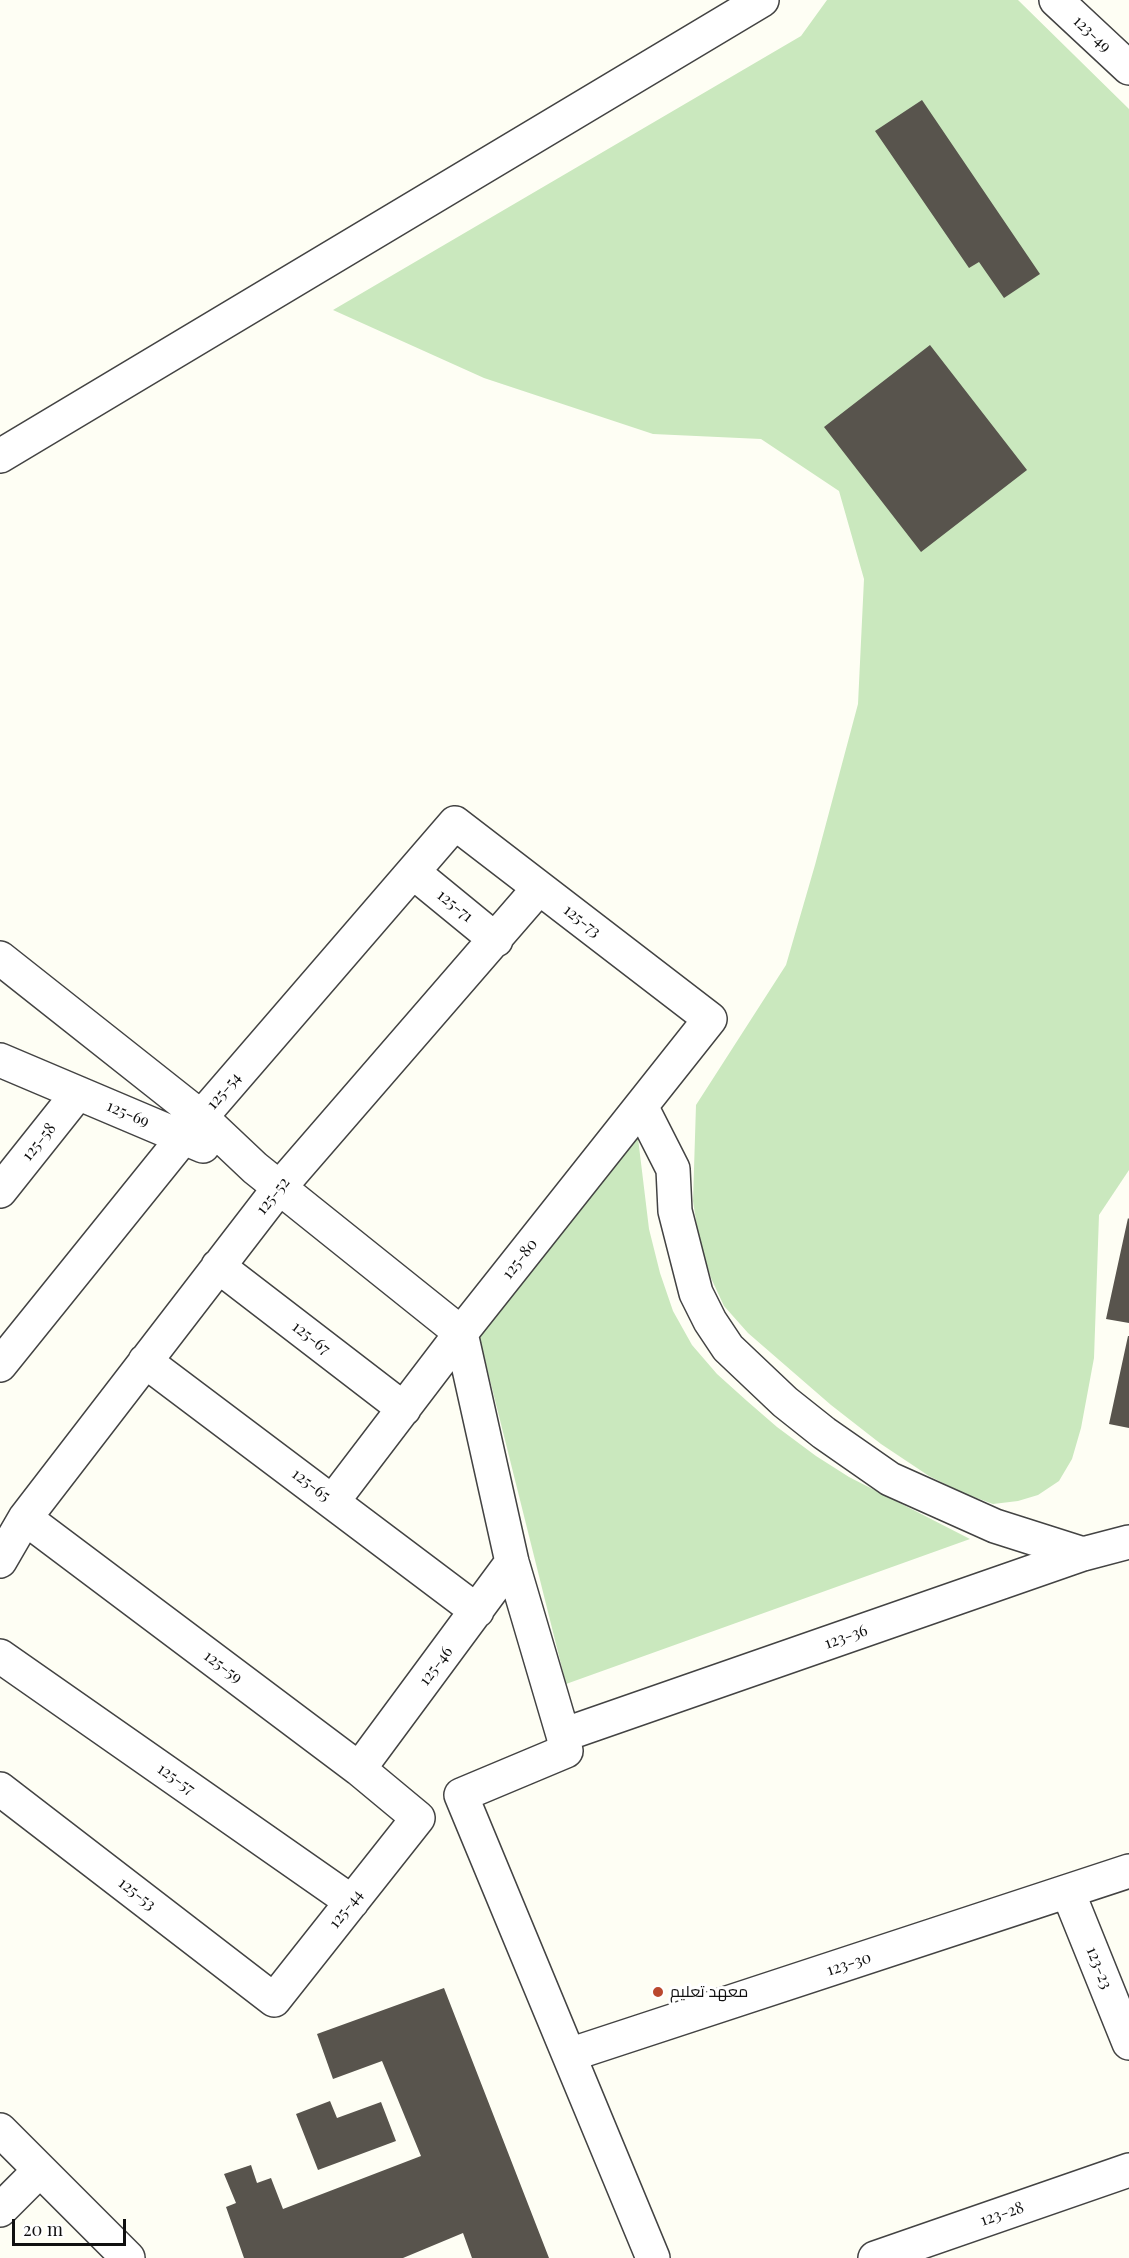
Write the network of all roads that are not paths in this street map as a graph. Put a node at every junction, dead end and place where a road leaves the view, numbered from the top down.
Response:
1 (762, 0) edge
2 (1056, 0) edge
3 (1129, 68) edge
4 (0, 456) edge
5 (455, 823) joint
6 (413, 872) junction
7 (539, 888) junction
8 (496, 940) junction
9 (0, 958) edge
10 (710, 1019) joint
11 (0, 1060) edge
12 (78, 1093) junction
13 (641, 1106) junction
14 (192, 1127) junction
15 (267, 1178) junction
16 (0, 1191) edge
17 (218, 1266) junction
18 (461, 1333) junction
19 (144, 1361) junction
20 (0, 1365) edge
21 (404, 1409) junction
22 (333, 1501) junction
23 (25, 1518) junction
24 (1129, 1542) edge
25 (1083, 1554) junction
26 (0, 1561) edge
27 (512, 1562) junction
28 (477, 1611) junction
29 (0, 1656) edge
30 (563, 1735) junction
31 (359, 1769) junction
32 (0, 1789) edge
33 (418, 1818) junction
34 (471, 1822) junction
35 (1129, 1871) edge
36 (1068, 1892) junction
37 (352, 1902) junction
38 (274, 2000) joint
39 (1129, 2043) edge
40 (569, 2055) junction
41 (0, 2130) edge
42 (40, 2170) junction
43 (1129, 2170) edge
44 (0, 2210) edge
45 (128, 2258) edge
46 (653, 2258) edge
47 (875, 2258) edge

1 - 4 street
2 - 3 street, 123-49
5 - 6 street, 125-54
5 - 7 street, 125-73
6 - 8 street, 125-71
6 - 14 street, 125-54
7 - 8 street, 125-52
7 - 10 street, 125-73
8 - 15 street, 125-52
9 - 14 street
10 - 13 street, 125-80
11 - 12 street, 125-69
12 - 14 street, 125-69
12 - 16 street, 125-58
13 - 18 street, 125-80
13 - 25 street
14 - 15 street, 125-69
14 - 20 street, 125-54
15 - 17 street, 125-52
15 - 18 street, 125-69
17 - 19 street, 125-52
17 - 21 street, 125-67
18 - 21 street, 125-80
18 - 27 street
19 - 22 street, 125-65
19 - 23 street, 125-52
21 - 22 street, 125-80
22 - 28 street, 125-65
23 - 26 street, 125-52
23 - 31 street, 125-59
24 - 25 street, 123-36
25 - 30 street, 123-36
27 - 28 street, 125-46
27 - 30 street
28 - 31 street, 125-46
29 - 37 street, 125-57
30 - 34 street
31 - 33 street, 125-59
32 - 38 street, 125-53
33 - 34 street
33 - 37 street, 125-44
34 - 40 street
35 - 36 street, 123-30
36 - 39 street, 123-23
36 - 40 street, 123-30
37 - 38 street, 125-44
40 - 46 street
41 - 42 street
42 - 44 street
42 - 45 street
43 - 47 street, 123-28

